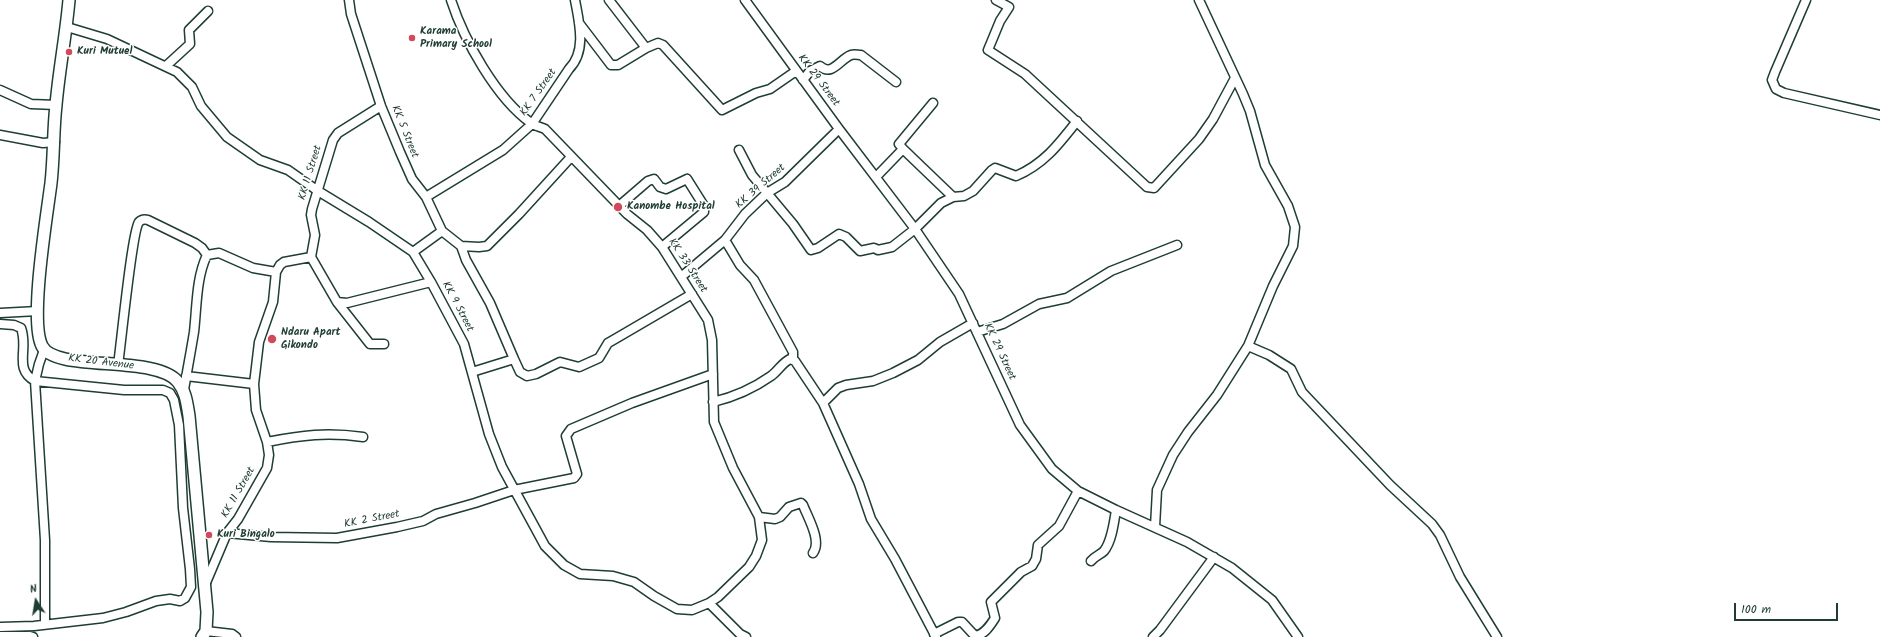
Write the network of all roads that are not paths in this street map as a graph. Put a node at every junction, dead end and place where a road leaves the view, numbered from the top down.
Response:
1 (69, 0) edge
2 (349, 0) edge
3 (451, 0) edge
4 (575, 0) edge
5 (609, 0) edge
6 (745, 0) edge
7 (996, 0) edge
8 (1199, 0) edge
9 (1806, 0) edge
10 (208, 11) dead end
11 (579, 22) junction
12 (67, 27) junction
13 (646, 48) junction
14 (166, 66) junction
15 (796, 71) junction
16 (1235, 78) junction
17 (803, 80) junction
18 (896, 82) dead end
19 (0, 90) edge
20 (933, 103) dead end
21 (56, 105) junction
22 (381, 106) junction
23 (1880, 115) edge
24 (1077, 120) junction
25 (532, 124) junction
26 (838, 129) junction
27 (0, 135) edge
28 (55, 142) junction
29 (903, 149) junction
30 (739, 150) dead end
31 (571, 157) junction
32 (876, 177) junction
33 (318, 191) junction
34 (767, 193) junction
35 (426, 196) junction
36 (953, 198) junction
37 (619, 206) junction
38 (915, 229) junction
39 (442, 231) junction
40 (725, 240) junction
41 (1177, 245) dead end
42 (461, 246) junction
43 (662, 247) junction
44 (413, 252) junction
45 (207, 255) junction
46 (311, 257) junction
47 (276, 272) junction
48 (681, 277) junction
49 (431, 282) junction
50 (692, 294) junction
51 (337, 302) junction
52 (38, 311) junction
53 (0, 313) edge
54 (973, 323) junction
55 (0, 324) edge
56 (977, 332) junction
57 (384, 344) dead end
58 (1248, 346) junction
59 (44, 350) junction
60 (514, 359) junction
61 (793, 360) junction
62 (118, 365) junction
63 (472, 372) junction
64 (713, 374) junction
65 (186, 376) junction
66 (35, 381) junction
67 (254, 384) junction
68 (184, 390) junction
69 (713, 402) junction
70 (823, 404) junction
71 (363, 437) dead end
72 (267, 442) junction
73 (514, 490) junction
74 (1078, 491) junction
75 (1116, 510) junction
76 (759, 517) junction
77 (1155, 527) junction
78 (227, 533) junction
79 (762, 540) joint
80 (813, 553) dead end
81 (1214, 557) junction
82 (1091, 561) dead end
83 (205, 586) junction
84 (709, 603) junction
85 (44, 624) junction
86 (0, 627) edge
87 (204, 634) edge
88 (935, 635) edge
89 (0, 636) edge
90 (33, 637) edge
91 (236, 637) edge
92 (746, 637) edge
93 (1153, 637) edge
94 (1298, 637) edge
95 (1497, 637) edge

1 - 12 main road
2 - 22 street, KK 5 Street
3 - 25 street, KK 33 Street
4 - 11 street, KK 7 Street
5 - 13 street
6 - 15 street, KK 29 Street
7 - 24 street
8 - 16 street
9 - 23 street
10 - 14 street
11 - 13 street
11 - 25 street, KK 7 Street
12 - 14 street, KK 9 Street
12 - 21 main road
13 - 15 street
14 - 33 street, KK 9 Street
15 - 17 street, KK 29 Street
16 - 24 street
16 - 58 street
17 - 18 street
17 - 26 street, KK 29 Street
19 - 21 street
20 - 29 street
21 - 28 main road
22 - 33 street, KK 11 Street
22 - 35 street, KK 5 Street
24 - 36 street
25 - 31 street, KK 33 Street
25 - 35 street, KK 7 Street
26 - 32 street, KK 29 Street
26 - 34 street, KK 39 Street
27 - 28 street
28 - 52 main road
29 - 32 street
29 - 36 street
30 - 34 street
31 - 37 street, KK 33 Street
31 - 42 street
32 - 38 street, KK 29 Street
33 - 44 street, KK 9 Street
33 - 46 street, KK 11 Street
34 - 38 street
34 - 40 street, KK 39 Street
35 - 39 street, KK 5 Street
36 - 38 street
37 - 43 street, KK 33 Street
37 - 43 street
38 - 54 street, KK 29 Street
39 - 42 street
39 - 44 street
40 - 48 street, KK 39 Street
40 - 61 street
41 - 56 street
42 - 60 street
43 - 48 street, KK 33 Street
44 - 49 street, KK 9 Street
45 - 47 street
45 - 62 street
45 - 65 street
46 - 47 street
46 - 51 street
47 - 67 street, KK 11 Street
48 - 50 street, KK 33 Street
49 - 51 street
49 - 63 street, KK 9 Street
50 - 60 street
50 - 64 street, KK 33 Street
51 - 57 street
52 - 53 street
52 - 59 main road
54 - 56 street, KK 29 Street
54 - 70 street
55 - 66 street
56 - 74 street, KK 29 Street
58 - 77 street
58 - 95 street
59 - 62 main road, KK 20 Avenue
59 - 66 street
60 - 63 street
61 - 69 street
61 - 70 street
62 - 68 main road, KK 20 Avenue
63 - 73 street, KK 9 Street
64 - 69 street, KK 33 Street
64 - 73 street, KK 2 Street
65 - 67 street
65 - 68 street
66 - 85 street
66 - 85 street
67 - 72 street, KK 11 Street
68 - 83 main road
69 - 76 street, KK 33 Street
70 - 88 street
71 - 72 street
72 - 78 street, KK 11 Street
73 - 78 street, KK 2 Street
73 - 84 street, KK 9 Street
74 - 75 street, KK 29 Street
74 - 88 street
75 - 77 street, KK 29 Street
75 - 82 street
76 - 79 street, KK 33 Street
76 - 80 street
77 - 81 street, KK 29 Street
78 - 83 street, KK 11 Street
79 - 84 street, KK 9 Street
81 - 93 street
81 - 94 street, KK 29 Street
83 - 87 main road
84 - 92 street
85 - 86 street
87 - 91 street
89 - 90 street

